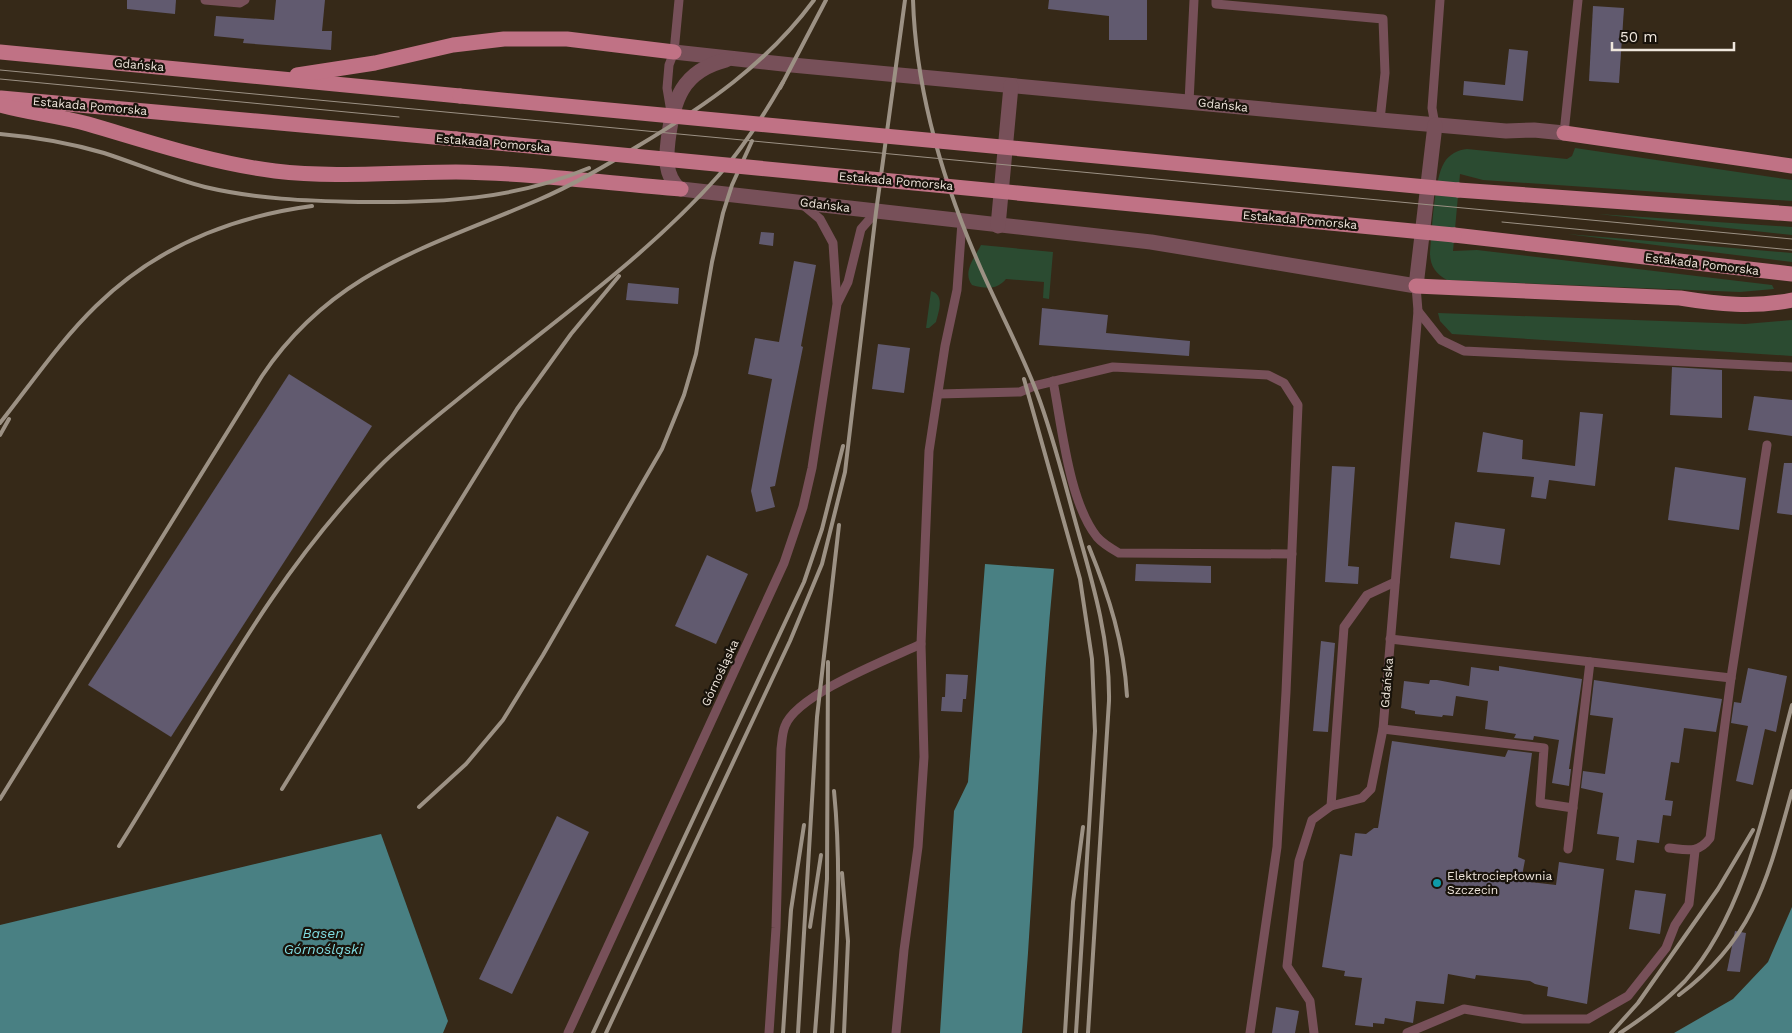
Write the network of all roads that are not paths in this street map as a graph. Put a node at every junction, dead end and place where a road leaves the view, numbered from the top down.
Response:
1 (205, 0) edge
2 (246, 0) edge
3 (679, 0) edge
4 (1194, 0) edge
5 (1216, 0) edge
6 (1440, 0) edge
7 (1578, 0) edge
8 (0, 52) edge
9 (674, 52) junction
10 (730, 58) junction
11 (279, 79) junction
12 (1011, 86) junction
13 (0, 98) edge
14 (1189, 102) junction
15 (0, 105) edge
16 (672, 112) junction
17 (1380, 120) junction
18 (1435, 125) junction
19 (1564, 133) junction
20 (1792, 166) edge
21 (679, 189) junction
22 (800, 203) junction
23 (876, 212) junction
24 (1792, 214) edge
25 (962, 222) junction
26 (998, 226) junction
27 (1792, 274) edge
28 (1416, 286) junction
29 (1792, 300) edge
30 (837, 304) junction
31 (1418, 311) junction
32 (1792, 367) edge
33 (1053, 382) junction
34 (938, 394) junction
35 (1767, 446) dead end
36 (1292, 554) junction
37 (1395, 582) junction
38 (1390, 639) junction
39 (921, 644) junction
40 (1590, 662) junction
41 (1731, 678) junction
42 (1383, 729) junction
43 (1331, 806) junction
44 (1573, 808) junction
45 (1669, 848) dead end
46 (1568, 849) dead end
47 (1695, 851) junction
48 (568, 1033) edge
49 (769, 1033) edge
50 (896, 1033) edge
51 (1250, 1033) edge
52 (1314, 1033) edge
53 (1407, 1033) edge

1 - 2 lane
3 - 9 lane
4 - 14 lane
5 - 17 lane
6 - 18 lane
7 - 19 lane
8 - 11 main road, Gdańska
9 - 10 street, Gdańska
9 - 11 main road
9 - 16 lane, Gdańska
10 - 12 street, Gdańska
10 - 16 street, Gdańska
11 - 24 main road, bridge
12 - 14 street, Gdańska
12 - 26 street
13 - 27 main road, Estakada Pomorska, bridge
14 - 17 street, Gdańska
15 - 21 main road
16 - 21 street, Gdańska
17 - 18 street, Gdańska
18 - 19 street, Gdańska
18 - 28 street, Gdańska
19 - 20 main road
21 - 22 street, Gdańska
22 - 23 street, Gdańska
22 - 30 lane, Górnośląska
23 - 25 street, Gdańska
23 - 30 lane, Górnośląska
25 - 26 street, Gdańska
25 - 34 lane
26 - 28 street, Gdańska
28 - 29 main road
28 - 31 lane, Gdańska
30 - 48 lane, Górnośląska
31 - 32 lane
31 - 37 lane, Gdańska
33 - 34 lane
33 - 36 lane
33 - 36 lane
34 - 39 lane
35 - 41 lane
36 - 51 lane
37 - 38 lane, Gdańska
37 - 43 lane
38 - 40 lane
38 - 42 lane, Gdańska
39 - 49 lane
39 - 50 lane
40 - 41 lane
40 - 44 lane
41 - 47 lane
42 - 43 lane, Gdańska
42 - 44 lane
43 - 52 lane, Gdańska
44 - 46 lane
45 - 47 lane
47 - 53 lane

